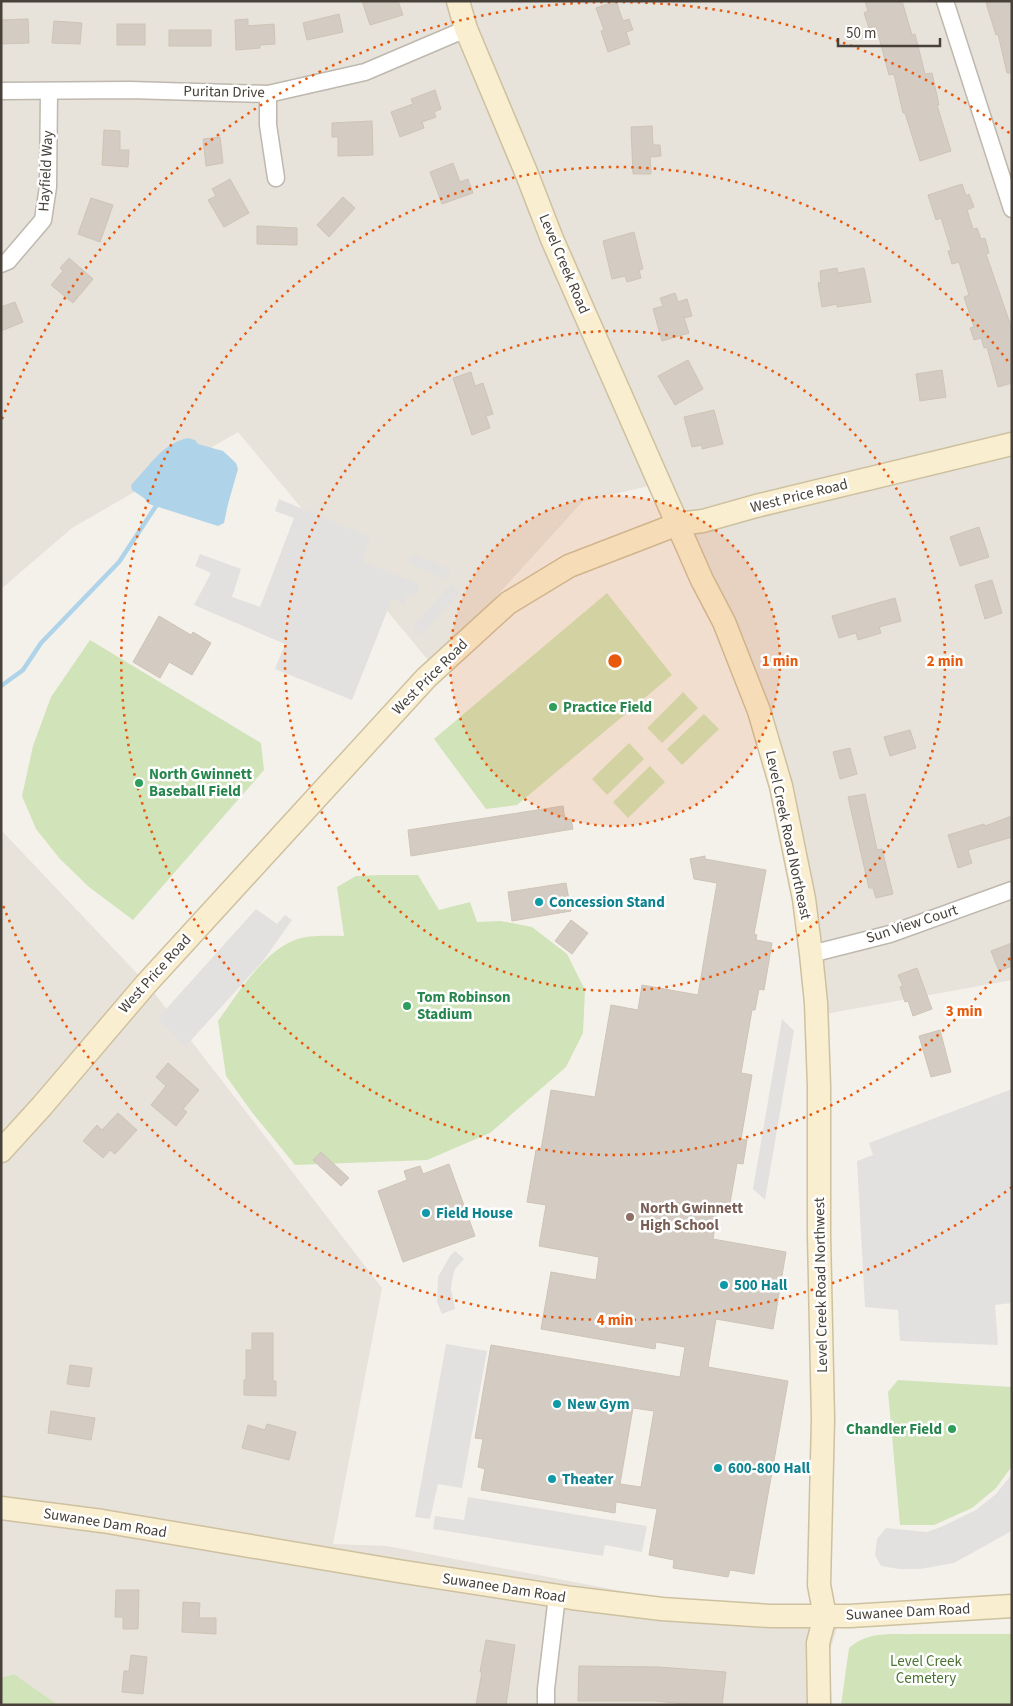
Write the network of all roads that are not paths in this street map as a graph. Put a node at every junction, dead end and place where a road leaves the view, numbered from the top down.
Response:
1 (458, 1) edge
2 (945, 1) edge
3 (466, 29) junction
4 (1, 91) edge
5 (49, 91) junction
6 (268, 94) junction
7 (276, 178) dead end
8 (1012, 209) edge
9 (1, 264) edge
10 (1012, 444) edge
11 (678, 524) junction
12 (1012, 890) edge
13 (811, 954) junction
14 (1, 1151) edge
15 (1, 1508) edge
16 (557, 1596) junction
17 (1012, 1606) edge
18 (825, 1616) junction
19 (546, 1705) edge
20 (819, 1705) edge

1 - 3 street, Level Creek Road
2 - 8 street
3 - 6 street, Puritan Drive
3 - 11 street, Level Creek Road
4 - 5 street, Puritan Drive
5 - 6 street, Puritan Drive
5 - 9 street, Hayfield Way
6 - 7 street
10 - 11 street, West Price Road
11 - 13 street, Level Creek Road Northeast
11 - 14 street, West Price Road
12 - 13 street, Sun View Court
13 - 18 street, Level Creek Road Northwest
15 - 16 street, Suwanee Dam Road
16 - 18 street, Suwanee Dam Road
16 - 19 street
17 - 18 street, Suwanee Dam Road
18 - 20 street

